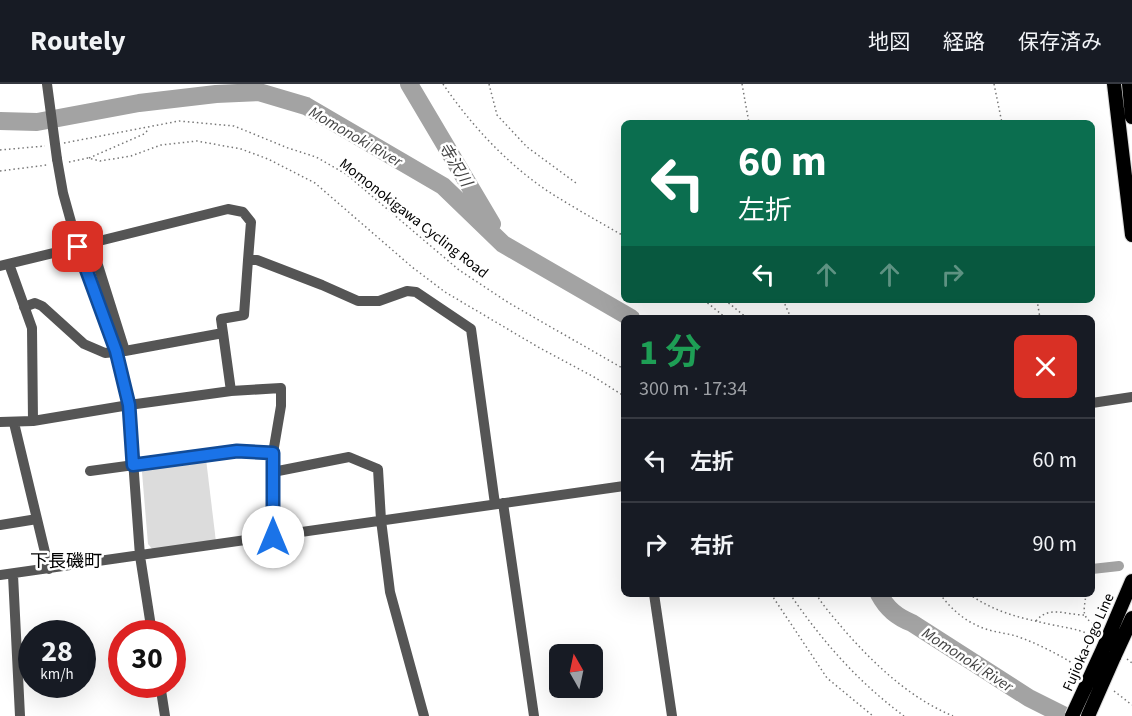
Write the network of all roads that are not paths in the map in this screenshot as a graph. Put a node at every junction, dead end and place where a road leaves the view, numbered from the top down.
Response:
1 (47, 84) edge
2 (1114, 84) edge
3 (1130, 90) edge
4 (1132, 117) edge
5 (1132, 235) edge
6 (78, 247) junction
7 (248, 260) junction
8 (4, 265) edge
9 (24, 307) junction
10 (223, 333) junction
11 (120, 351) junction
12 (231, 391) junction
13 (1132, 397) edge
14 (1095, 403) edge
15 (129, 405) junction
16 (0, 422) edge
17 (33, 422) junction
18 (14, 423) junction
19 (273, 453) junction
20 (133, 465) junction
21 (90, 471) dead end
22 (273, 472) junction
23 (621, 486) edge
24 (499, 504) junction
25 (37, 519) junction
26 (381, 520) junction
27 (0, 525) edge
28 (273, 537) junction
29 (140, 556) junction
30 (49, 569) junction
31 (0, 575) edge
32 (12, 575) junction
33 (1132, 581) edge
34 (654, 597) edge
35 (1132, 618) edge
36 (150, 620) edge
37 (1110, 650) junction
38 (162, 698) edge
39 (20, 716) edge
40 (165, 716) edge
41 (424, 716) edge
42 (534, 716) edge
43 (672, 716) edge
44 (1072, 716) edge
45 (1088, 716) edge

1 - 6 street, bridge
2 - 5 main road
3 - 4 main road
6 - 8 street
6 - 11 street
7 - 10 street
7 - 11 street
7 - 24 street
8 - 9 street
9 - 11 street
9 - 17 street
10 - 11 street
10 - 12 street
11 - 15 street
12 - 15 street
12 - 19 street
13 - 14 street
15 - 17 street
15 - 20 street
16 - 18 street
17 - 18 street
18 - 25 street
19 - 20 street
19 - 22 street
20 - 21 street
20 - 29 street
22 - 26 street
22 - 28 street
23 - 24 street
24 - 26 street
24 - 42 street
25 - 27 street
25 - 30 street
26 - 28 street
26 - 41 street
28 - 29 street
29 - 30 street
29 - 36 street
30 - 32 street
31 - 32 street
32 - 39 street
33 - 37 main road, Fujioka-Ogo Line
34 - 43 street
35 - 37 main road, Fujioka-Ogo Line
37 - 44 main road, Fujioka-Ogo Line, bridge
37 - 45 main road, Fujioka-Ogo Line, bridge
38 - 40 street

